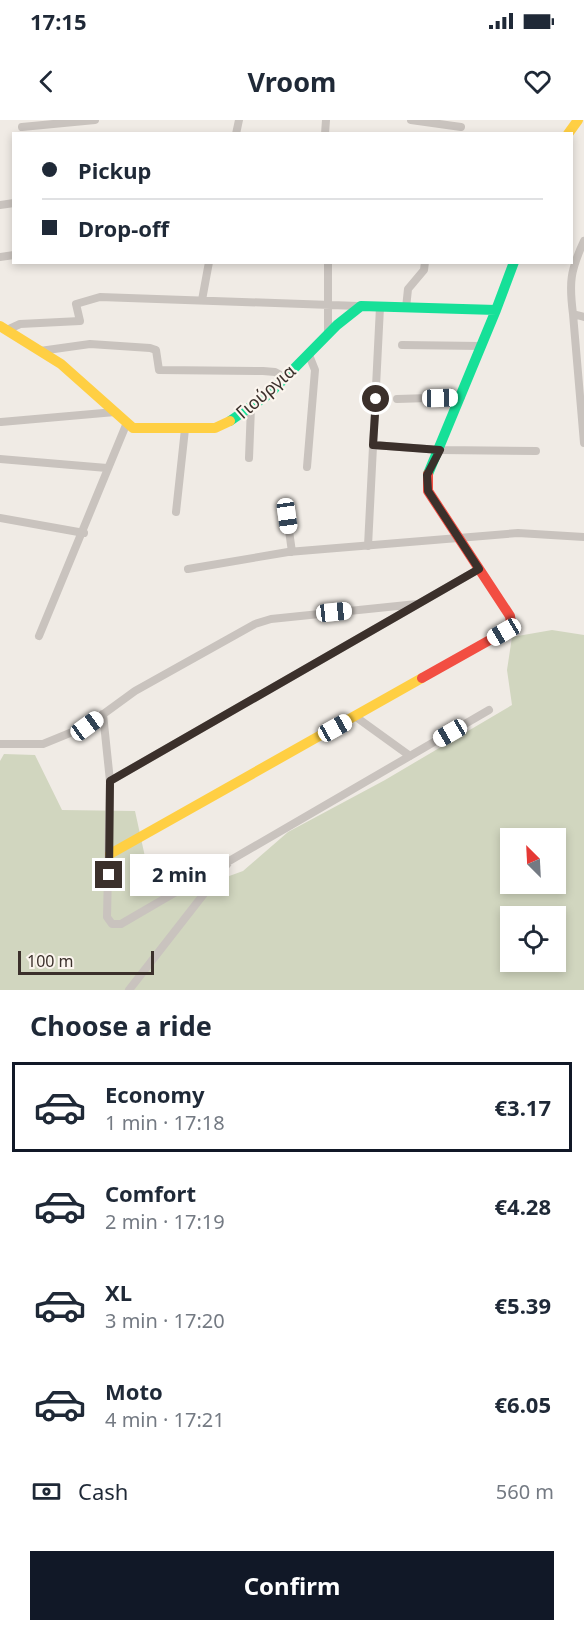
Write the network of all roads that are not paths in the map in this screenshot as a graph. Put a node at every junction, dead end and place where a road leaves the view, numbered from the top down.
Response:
1 (95, 120) edge
2 (411, 120) edge
3 (22, 127) dead end
4 (461, 127) dead end
5 (584, 242) edge
6 (209, 264) edge
7 (328, 264) edge
8 (425, 264) edge
9 (513, 264) edge
10 (202, 300) junction
11 (361, 306) junction
12 (328, 307) junction
13 (380, 307) junction
14 (406, 308) junction
15 (496, 310) junction
16 (573, 314) junction
17 (584, 317) edge
18 (4, 328) edge
19 (328, 334) junction
20 (402, 345) dead end
21 (481, 346) junction
22 (40, 351) junction
23 (309, 355) junction
24 (284, 377) junction
25 (461, 397) junction
26 (397, 399) dead end
27 (251, 407) junction
28 (115, 412) junction
29 (1, 423) edge
30 (126, 425) junction
31 (583, 428) edge
32 (185, 429) junction
33 (584, 443) edge
34 (373, 445) junction
35 (440, 450) junction
36 (536, 451) dead end
37 (249, 458) dead end
38 (0, 459) edge
39 (307, 467) dead end
40 (107, 468) junction
41 (176, 512) dead end
42 (287, 516) dead end
43 (0, 518) edge
44 (84, 532) junction
45 (584, 537) edge
46 (461, 540) junction
47 (368, 546) junction
48 (292, 552) junction
49 (188, 569) dead end
50 (479, 569) junction
51 (417, 604) junction
52 (39, 636) dead end
53 (489, 710) dead end
54 (103, 714) junction
55 (356, 717) junction
56 (0, 744) edge
57 (410, 756) junction
58 (110, 781) junction
59 (110, 854) junction
60 (231, 859) junction
61 (129, 990) edge

1 - 3 street
2 - 4 street
5 - 16 street
6 - 10 street
7 - 12 street
8 - 14 street
9 - 15 street
10 - 12 street
10 - 18 street
11 - 12 street
11 - 13 street
11 - 19 street, Γιούργια
12 - 19 street
13 - 14 street
13 - 34 street
14 - 15 street
15 - 21 street
16 - 17 street
16 - 31 street
18 - 22 street
19 - 23 street, Γιούργια
20 - 21 street
21 - 25 street
22 - 24 street
22 - 28 street
23 - 24 street, Γιούργια
23 - 39 street
24 - 27 street, Γιούργια
25 - 26 street
25 - 35 street
27 - 32 street, Γιούργια
27 - 37 street
28 - 29 street
28 - 30 street
30 - 32 street, Γιούργια
30 - 40 street
31 - 33 street
32 - 41 street
34 - 35 street
34 - 47 street
35 - 36 street
35 - 46 street
38 - 40 street
40 - 44 street
42 - 48 street
43 - 44 street
44 - 52 street
45 - 46 street
46 - 47 street
46 - 50 street
47 - 48 street
48 - 49 street
50 - 51 street
50 - 55 street
51 - 54 street
51 - 58 street
53 - 57 street
54 - 56 street
54 - 58 street
55 - 57 street
55 - 59 street
57 - 60 street
58 - 59 street
59 - 60 street
60 - 61 street

